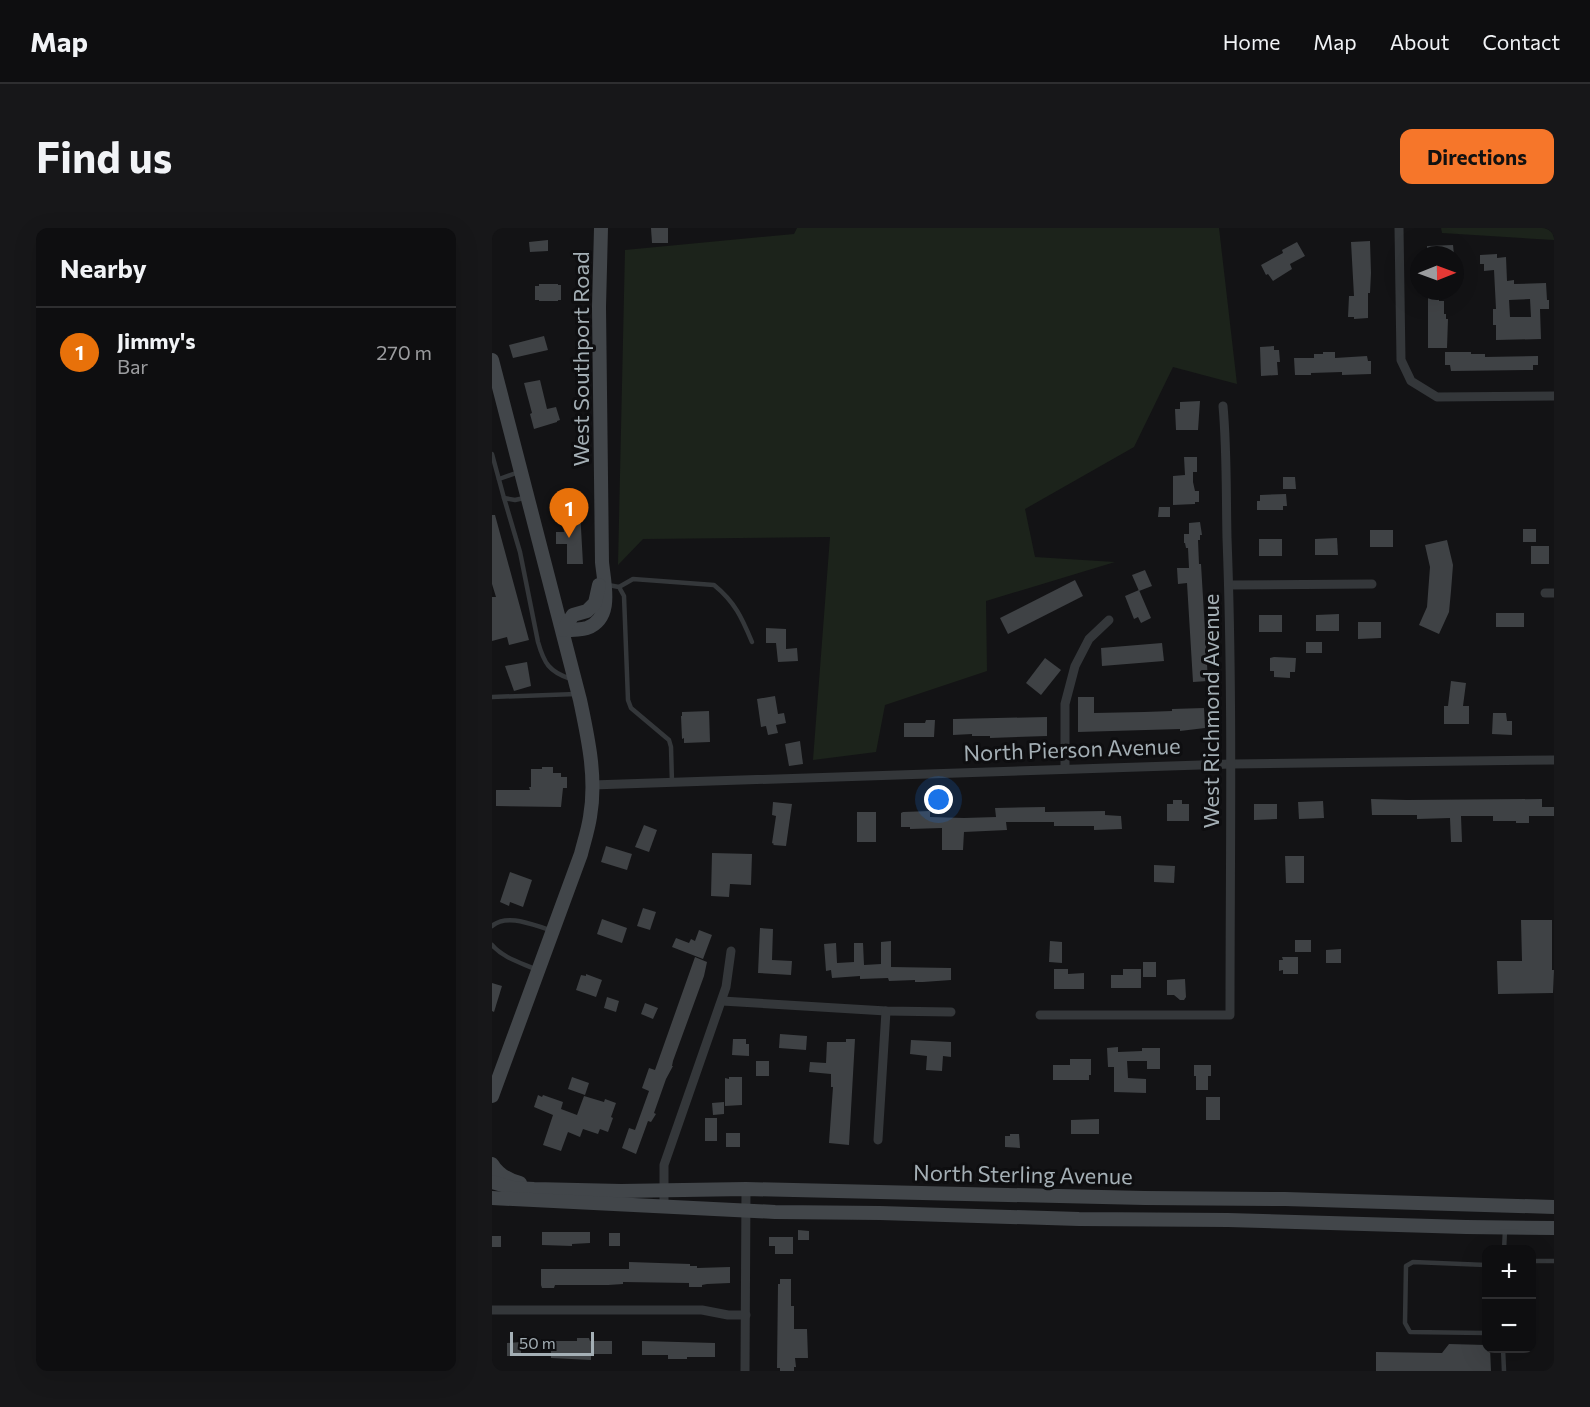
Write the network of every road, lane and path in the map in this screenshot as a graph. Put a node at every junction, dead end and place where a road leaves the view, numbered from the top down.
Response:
1 (601, 228) edge
2 (1399, 228) edge
3 (492, 360) edge
4 (1554, 396) edge
5 (1223, 406) dead end
6 (492, 454) edge
7 (521, 472) junction
8 (498, 478) junction
9 (504, 498) junction
10 (527, 498) junction
11 (602, 562) junction
12 (604, 584) junction
13 (1372, 584) dead end
14 (1229, 585) junction
15 (619, 587) junction
16 (1109, 621) dead end
17 (563, 630) junction
18 (752, 642) dead end
19 (577, 687) junction
20 (492, 697) edge
21 (1554, 760) edge
22 (1231, 764) junction
23 (1065, 769) junction
24 (672, 783) junction
25 (592, 785) junction
26 (492, 926) edge
27 (553, 931) junction
28 (492, 945) edge
29 (731, 951) dead end
30 (538, 970) junction
31 (722, 1001) junction
32 (886, 1011) junction
33 (951, 1012) dead end
34 (1040, 1015) dead end
35 (492, 1094) edge
36 (878, 1140) dead end
37 (492, 1164) edge
38 (492, 1182) edge
39 (665, 1189) junction
40 (746, 1189) junction
41 (596, 1191) junction
42 (492, 1198) edge
43 (664, 1206) junction
44 (1554, 1207) edge
45 (746, 1211) junction
46 (1505, 1228) junction
47 (1554, 1228) edge
48 (1504, 1245) edge
49 (1536, 1261) edge
50 (1554, 1261) edge
51 (1482, 1265) edge
52 (492, 1310) edge
53 (746, 1315) junction
54 (1482, 1333) edge
55 (1503, 1353) edge
56 (745, 1371) edge
57 (1504, 1371) edge

1 - 11 main road, West Southport Road
2 - 4 street
3 - 7 main road
5 - 14 street, West Richmond Avenue
6 - 8 lane
7 - 8 lane
7 - 10 main road
8 - 9 lane
9 - 10 lane
9 - 19 lane
10 - 17 main road
11 - 12 main road, West Southport Road
11 - 17 main road, West Southport Road
12 - 15 lane
12 - 17 main road, West Southport Road
13 - 14 street
14 - 22 street, West Richmond Avenue
15 - 18 lane
15 - 24 lane
16 - 23 street
17 - 19 main road
19 - 20 lane
19 - 25 main road
21 - 22 street, North Pierson Avenue
22 - 23 street, North Pierson Avenue
22 - 34 street, West Richmond Avenue
23 - 24 street, North Pierson Avenue
24 - 25 street, North Pierson Avenue
25 - 27 main road
26 - 27 lane
27 - 30 main road
28 - 30 lane
29 - 31 street
30 - 35 main road
31 - 32 street
31 - 39 street
32 - 33 street
32 - 36 street
37 - 41 main road
38 - 41 main road, North Sterling Avenue
39 - 40 main road, North Sterling Avenue
39 - 41 main road, North Sterling Avenue
39 - 43 street
40 - 44 main road, North Sterling Avenue
40 - 45 street
42 - 43 main road, North Sterling Avenue
43 - 45 main road, North Sterling Avenue
45 - 46 main road, North Sterling Avenue
45 - 53 street
46 - 47 main road, North Sterling Avenue
46 - 48 lane
49 - 50 lane
51 - 54 lane
52 - 53 street
53 - 56 street
55 - 57 lane

